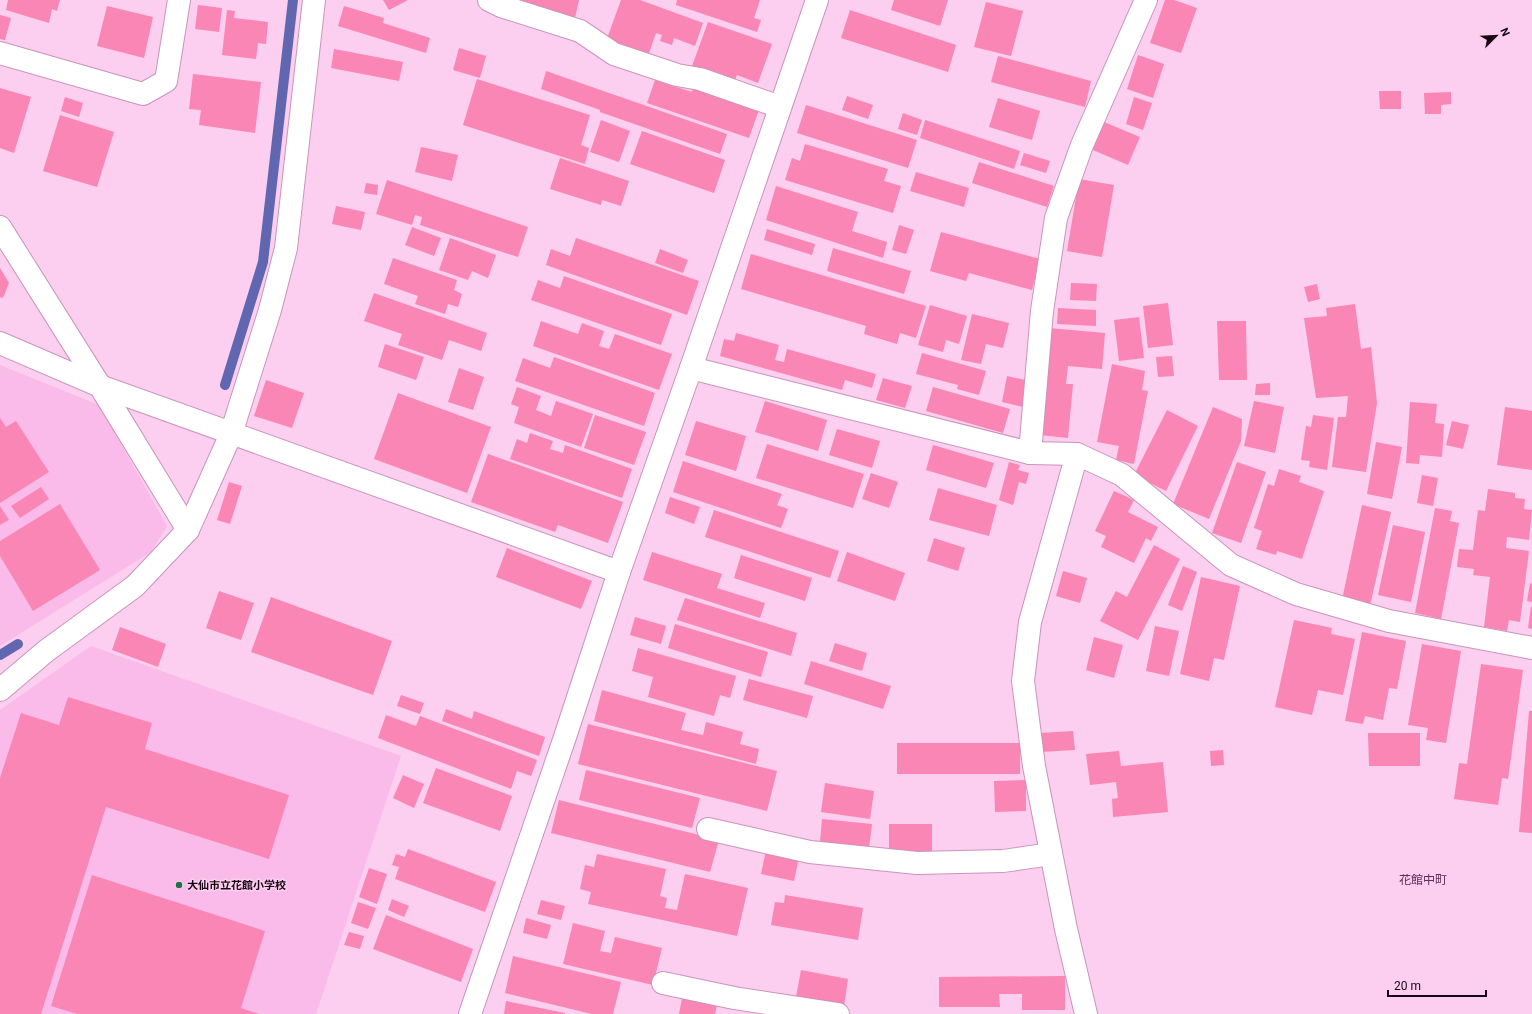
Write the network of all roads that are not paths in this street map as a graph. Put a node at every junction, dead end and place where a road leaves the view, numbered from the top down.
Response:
1 (178, 0) edge
2 (314, 0) edge
3 (489, 0) edge
4 (817, 0) edge
5 (1146, 0) edge
6 (0, 53) edge
7 (780, 107) junction
8 (0, 227) edge
9 (0, 343) edge
10 (691, 368) junction
11 (100, 386) junction
12 (231, 434) junction
13 (1030, 453) junction
14 (1077, 454) junction
15 (188, 530) junction
16 (619, 572) junction
17 (1532, 648) edge
18 (0, 690) edge
19 (708, 829) dead end
20 (1051, 854) junction
21 (663, 983) dead end
22 (470, 1014) edge
23 (838, 1014) edge
24 (1086, 1014) edge

1 - 6 street
2 - 12 street
3 - 7 street
4 - 7 street
5 - 13 street
7 - 10 street
8 - 11 street
9 - 11 street
10 - 13 street
10 - 16 street
11 - 12 street
11 - 15 street
12 - 15 street
12 - 16 street
13 - 14 street
14 - 17 street
14 - 20 street
15 - 18 street
16 - 22 street
19 - 20 street
20 - 24 street
21 - 23 street

